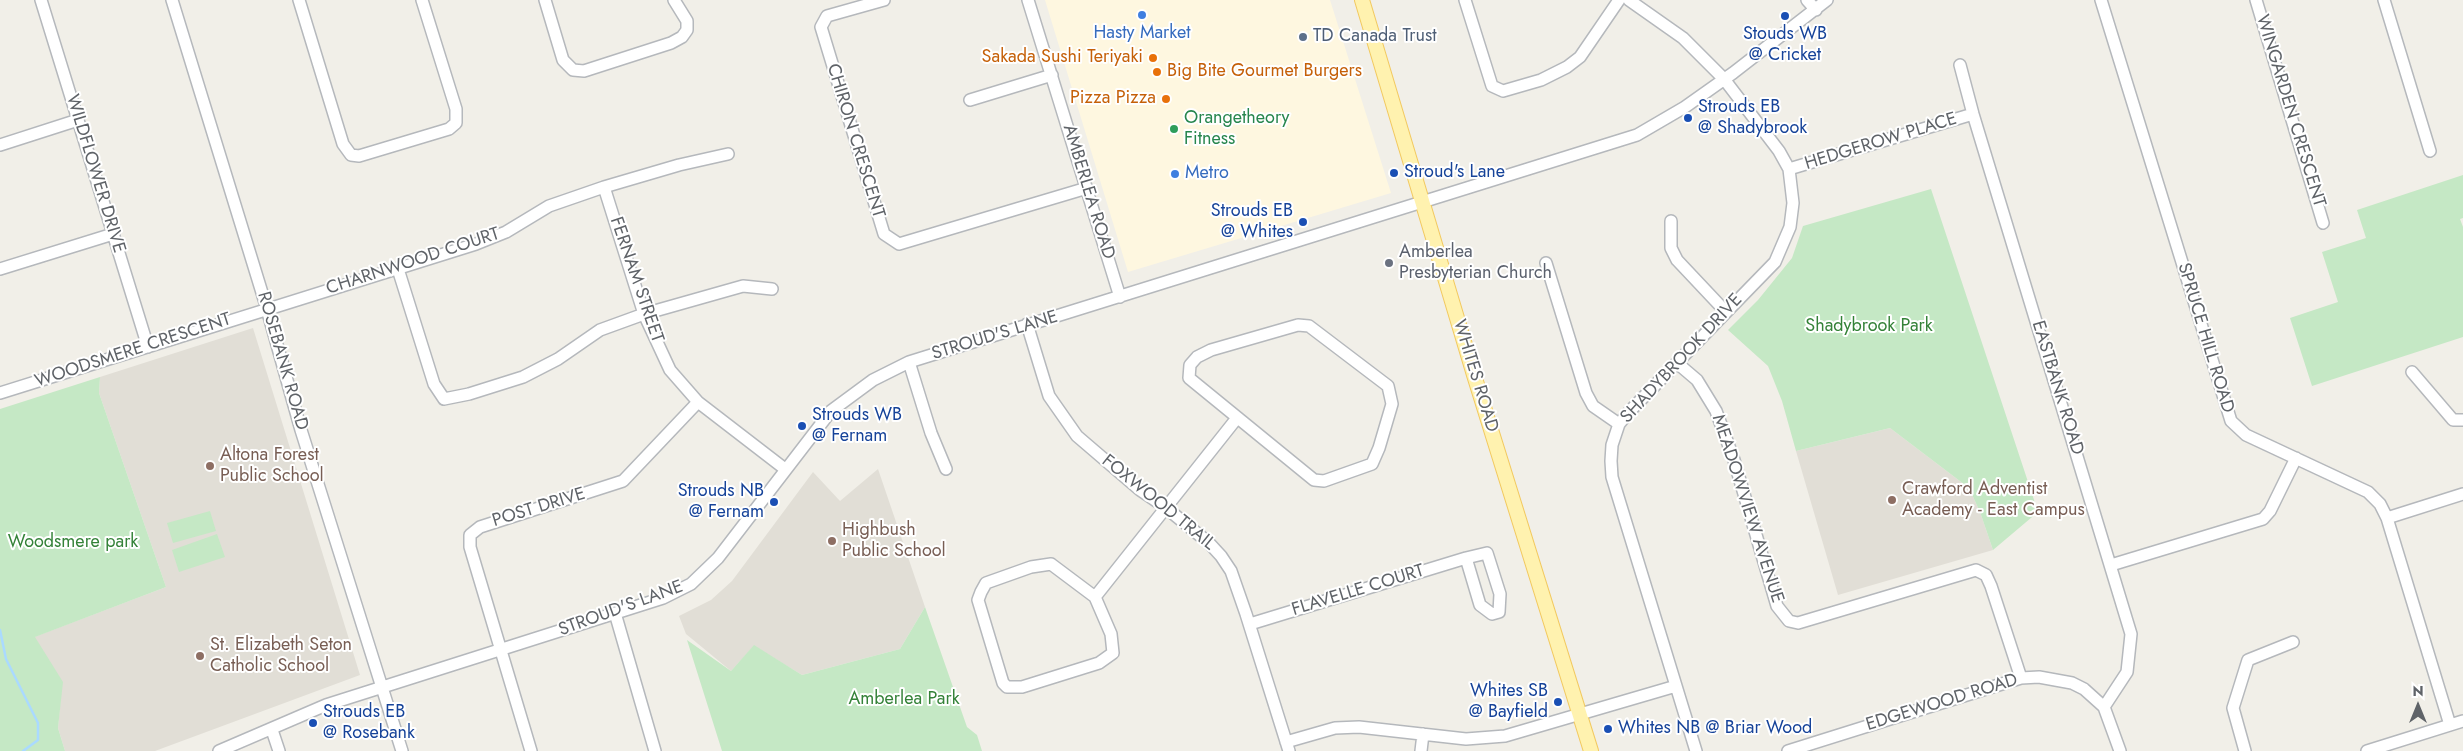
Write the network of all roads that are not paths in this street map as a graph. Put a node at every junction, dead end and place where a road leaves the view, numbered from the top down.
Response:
1 (41, 0) edge
2 (172, 0) edge
3 (299, 0) edge
4 (422, 0) edge
5 (544, 0) edge
6 (674, 0) edge
7 (884, 0) edge
8 (1028, 0) edge
9 (1362, 0) edge
10 (1465, 0) edge
11 (1619, 0) edge
12 (1630, 0) edge
13 (1807, 0) edge
14 (1827, 0) edge
15 (2101, 0) edge
16 (2256, 0) edge
17 (2384, 0) edge
18 (1816, 10) junction
19 (1960, 66) dead end
20 (1052, 76) junction
21 (1724, 79) junction
22 (970, 100) dead end
23 (1973, 114) junction
24 (78, 120) junction
25 (0, 145) edge
26 (2430, 151) dead end
27 (728, 154) dead end
28 (1789, 169) junction
29 (604, 187) junction
30 (1087, 188) junction
31 (1423, 202) junction
32 (1672, 221) dead end
33 (2323, 223) dead end
34 (113, 234) junction
35 (1546, 263) dead end
36 (0, 269) edge
37 (398, 269) junction
38 (772, 289) dead end
39 (1120, 297) junction
40 (267, 309) junction
41 (1726, 312) junction
42 (644, 314) junction
43 (1027, 324) junction
44 (148, 347) junction
45 (909, 362) junction
46 (1677, 364) junction
47 (2412, 372) dead end
48 (0, 393) edge
49 (698, 402) junction
50 (1237, 418) junction
51 (2463, 420) edge
52 (1619, 424) junction
53 (2296, 458) junction
54 (784, 469) junction
55 (946, 469) dead end
56 (2463, 494) edge
57 (1165, 507) junction
58 (2387, 518) junction
59 (1466, 558) junction
60 (2111, 565) junction
61 (1095, 598) junction
62 (615, 613) junction
63 (1250, 624) junction
64 (2293, 642) dead end
65 (500, 652) junction
66 (2021, 678) junction
67 (1676, 686) junction
68 (381, 687) junction
69 (2104, 706) junction
70 (1580, 715) junction
71 (2463, 721) edge
72 (2450, 725) junction
73 (272, 730) junction
74 (1423, 734) junction
75 (1826, 745) edge
76 (1287, 747) edge
77 (220, 751) edge
78 (278, 751) edge
79 (402, 751) edge
80 (531, 751) edge
81 (655, 751) edge
82 (1421, 751) edge
83 (1591, 751) edge
84 (1696, 751) edge
85 (1788, 751) edge
86 (2120, 751) edge
87 (2245, 751) edge
88 (2367, 751) edge

1 - 24 street, WILDFLOWER DRIVE
2 - 40 street, ROSEBANK ROAD
3 - 4 street
5 - 6 street
7 - 30 street, CHIRON CRESCENT
8 - 20 street, AMBERLEA ROAD
9 - 31 main road, WHITES ROAD
10 - 11 street
12 - 21 street, SHADYBROOK DRIVE
13 - 18 street
14 - 18 street, STROUD'S LANE
15 - 53 street, SPRUCE HILL ROAD
16 - 33 street, WINGARDEN CRESCENT
17 - 26 street
18 - 21 street, STROUD'S LANE
19 - 23 street, EASTBANK ROAD
20 - 22 street
20 - 30 street, AMBERLEA ROAD
21 - 28 street, SHADYBROOK DRIVE
21 - 31 street, STROUD'S LANE
23 - 28 street, HEDGEROW PLACE
23 - 60 street, EASTBANK ROAD
24 - 25 street
24 - 34 street, WILDFLOWER DRIVE
27 - 29 street, CHARNWOOD COURT
28 - 41 street, SHADYBROOK DRIVE
29 - 37 street, CHARNWOOD COURT
29 - 42 street, FERNAM STREET
30 - 39 street, AMBERLEA ROAD
31 - 39 street, STROUD'S LANE
31 - 70 main road, WHITES ROAD
32 - 41 street
34 - 36 street
34 - 44 street, WILDFLOWER DRIVE
35 - 52 street
37 - 40 street, CHARNWOOD COURT
37 - 42 street
38 - 42 street
39 - 43 street, STROUD'S LANE
40 - 44 street, WOODSMERE CRESCENT
40 - 68 street, ROSEBANK ROAD
41 - 46 street, SHADYBROOK DRIVE
42 - 49 street, FERNAM STREET
43 - 45 street, STROUD'S LANE
43 - 57 street, FOXWOOD TRAIL
44 - 48 street, WOODSMERE CRESCENT
45 - 54 street, STROUD'S LANE
45 - 55 street
46 - 52 street, SHADYBROOK DRIVE
46 - 66 street, MEADOWVIEW AVENUE
47 - 51 street
49 - 54 street, FERNAM STREET
49 - 65 street, POST DRIVE
50 - 50 street
50 - 57 street
52 - 67 street, SHADYBROOK DRIVE
53 - 58 street, SPRUCE HILL ROAD
53 - 60 street
54 - 62 street, STROUD'S LANE
56 - 58 street
57 - 61 street
57 - 63 street, FOXWOOD TRAIL
58 - 72 street, SPRUCE HILL ROAD
59 - 59 street, FLAVELLE COURT
59 - 63 street, FLAVELLE COURT
60 - 69 street, EASTBANK ROAD
61 - 61 street
62 - 65 street, STROUD'S LANE
62 - 81 street
63 - 76 street, FOXWOOD TRAIL
64 - 87 street
65 - 68 street, STROUD'S LANE
65 - 80 street
66 - 69 street, EDGEWOOD ROAD
66 - 75 street, EDGEWOOD ROAD
67 - 70 street
67 - 84 street, SHADYBROOK DRIVE
68 - 73 street, STROUD'S LANE
68 - 79 street, ROSEBANK ROAD
69 - 86 street
70 - 74 street
70 - 83 main road, WHITES ROAD
71 - 72 street
72 - 88 street
73 - 77 street, STROUD'S LANE
73 - 78 street
74 - 76 street
74 - 82 street
75 - 85 street, EDGEWOOD ROAD

